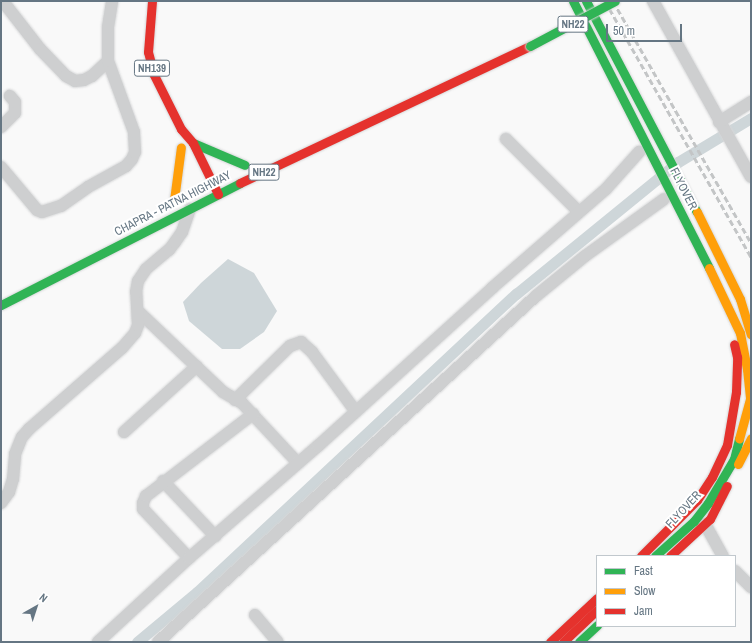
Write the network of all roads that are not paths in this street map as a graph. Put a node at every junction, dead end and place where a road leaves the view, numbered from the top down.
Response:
1 (112, 1) edge
2 (152, 1) edge
3 (563, 1) edge
4 (574, 1) edge
5 (586, 1) edge
6 (594, 1) edge
7 (615, 1) edge
8 (653, 1) edge
9 (1, 2) edge
10 (528, 42) junction
11 (483, 58) dead end
12 (108, 61) junction
13 (10, 96) dead end
14 (751, 102) edge
15 (719, 122) junction
16 (1, 127) edge
17 (181, 129) junction
18 (506, 139) dead end
19 (193, 143) junction
20 (181, 147) junction
21 (639, 152) junction
22 (188, 160) dead end
23 (1, 167) edge
24 (232, 172) dead end
25 (751, 177) edge
26 (215, 179) junction
27 (188, 193) dead end
28 (204, 193) junction
29 (218, 194) junction
30 (662, 195) junction
31 (190, 208) junction
32 (579, 212) junction
33 (1, 305) edge
34 (138, 311) junction
35 (751, 334) edge
36 (197, 366) junction
37 (750, 396) edge
38 (235, 400) junction
39 (749, 408) edge
40 (356, 412) junction
41 (253, 414) junction
42 (124, 432) dead end
43 (751, 438) edge
44 (298, 463) junction
45 (164, 481) junction
46 (1, 504) edge
47 (705, 524) junction
48 (214, 536) junction
49 (641, 555) edge
50 (657, 555) edge
51 (671, 555) edge
52 (722, 555) edge
53 (190, 558) junction
54 (736, 572) edge
55 (751, 587) edge
56 (596, 599) edge
57 (596, 611) edge
58 (255, 615) dead end
59 (596, 626) edge
60 (98, 642) edge
61 (158, 642) edge
62 (278, 642) edge
63 (550, 642) edge
64 (563, 642) edge
65 (578, 642) edge

1 - 12 street
2 - 17 main road, NH139
3 - 21 main road
4 - 37 main road, FLYOVER
5 - 35 main road
6 - 10 main road, NH22
7 - 10 main road, NH22, bridge
8 - 15 street
9 - 12 street
10 - 11 main road, NH22
10 - 29 main road, CHAPRA - PATNA HIGHWAY / NH22
12 - 23 street
13 - 16 street
14 - 15 street
15 - 25 street
17 - 19 main road, NH139
17 - 20 main road, NH139
18 - 32 street
19 - 24 main road, CHAPRA - PATNA HIGHWAY / NH22
19 - 26 main road, NH139
20 - 22 main road, NH139
20 - 27 main road, CHAPRA - PATNA HIGHWAY
21 - 30 main road
21 - 32 street
26 - 28 main road, CHAPRA - PATNA HIGHWAY / NH22
26 - 29 main road, NH139
28 - 29 main road, CHAPRA - PATNA HIGHWAY / NH22
28 - 31 main road, CHAPRA - PATNA HIGHWAY / NH22
30 - 49 main road
30 - 61 street
31 - 33 main road, CHAPRA - PATNA HIGHWAY / NH22
31 - 34 street
32 - 40 street
34 - 36 street
34 - 46 street
36 - 38 street
36 - 42 street
37 - 39 main road, FLYOVER
38 - 40 street
38 - 41 street
39 - 50 main road, FLYOVER
40 - 44 street
41 - 44 street
41 - 45 street
43 - 47 main road
44 - 48 street
45 - 48 street
45 - 53 street
47 - 51 main road
47 - 52 street
48 - 53 street
53 - 60 street
54 - 55 street
56 - 63 main road
57 - 64 main road
58 - 62 street
59 - 65 main road

